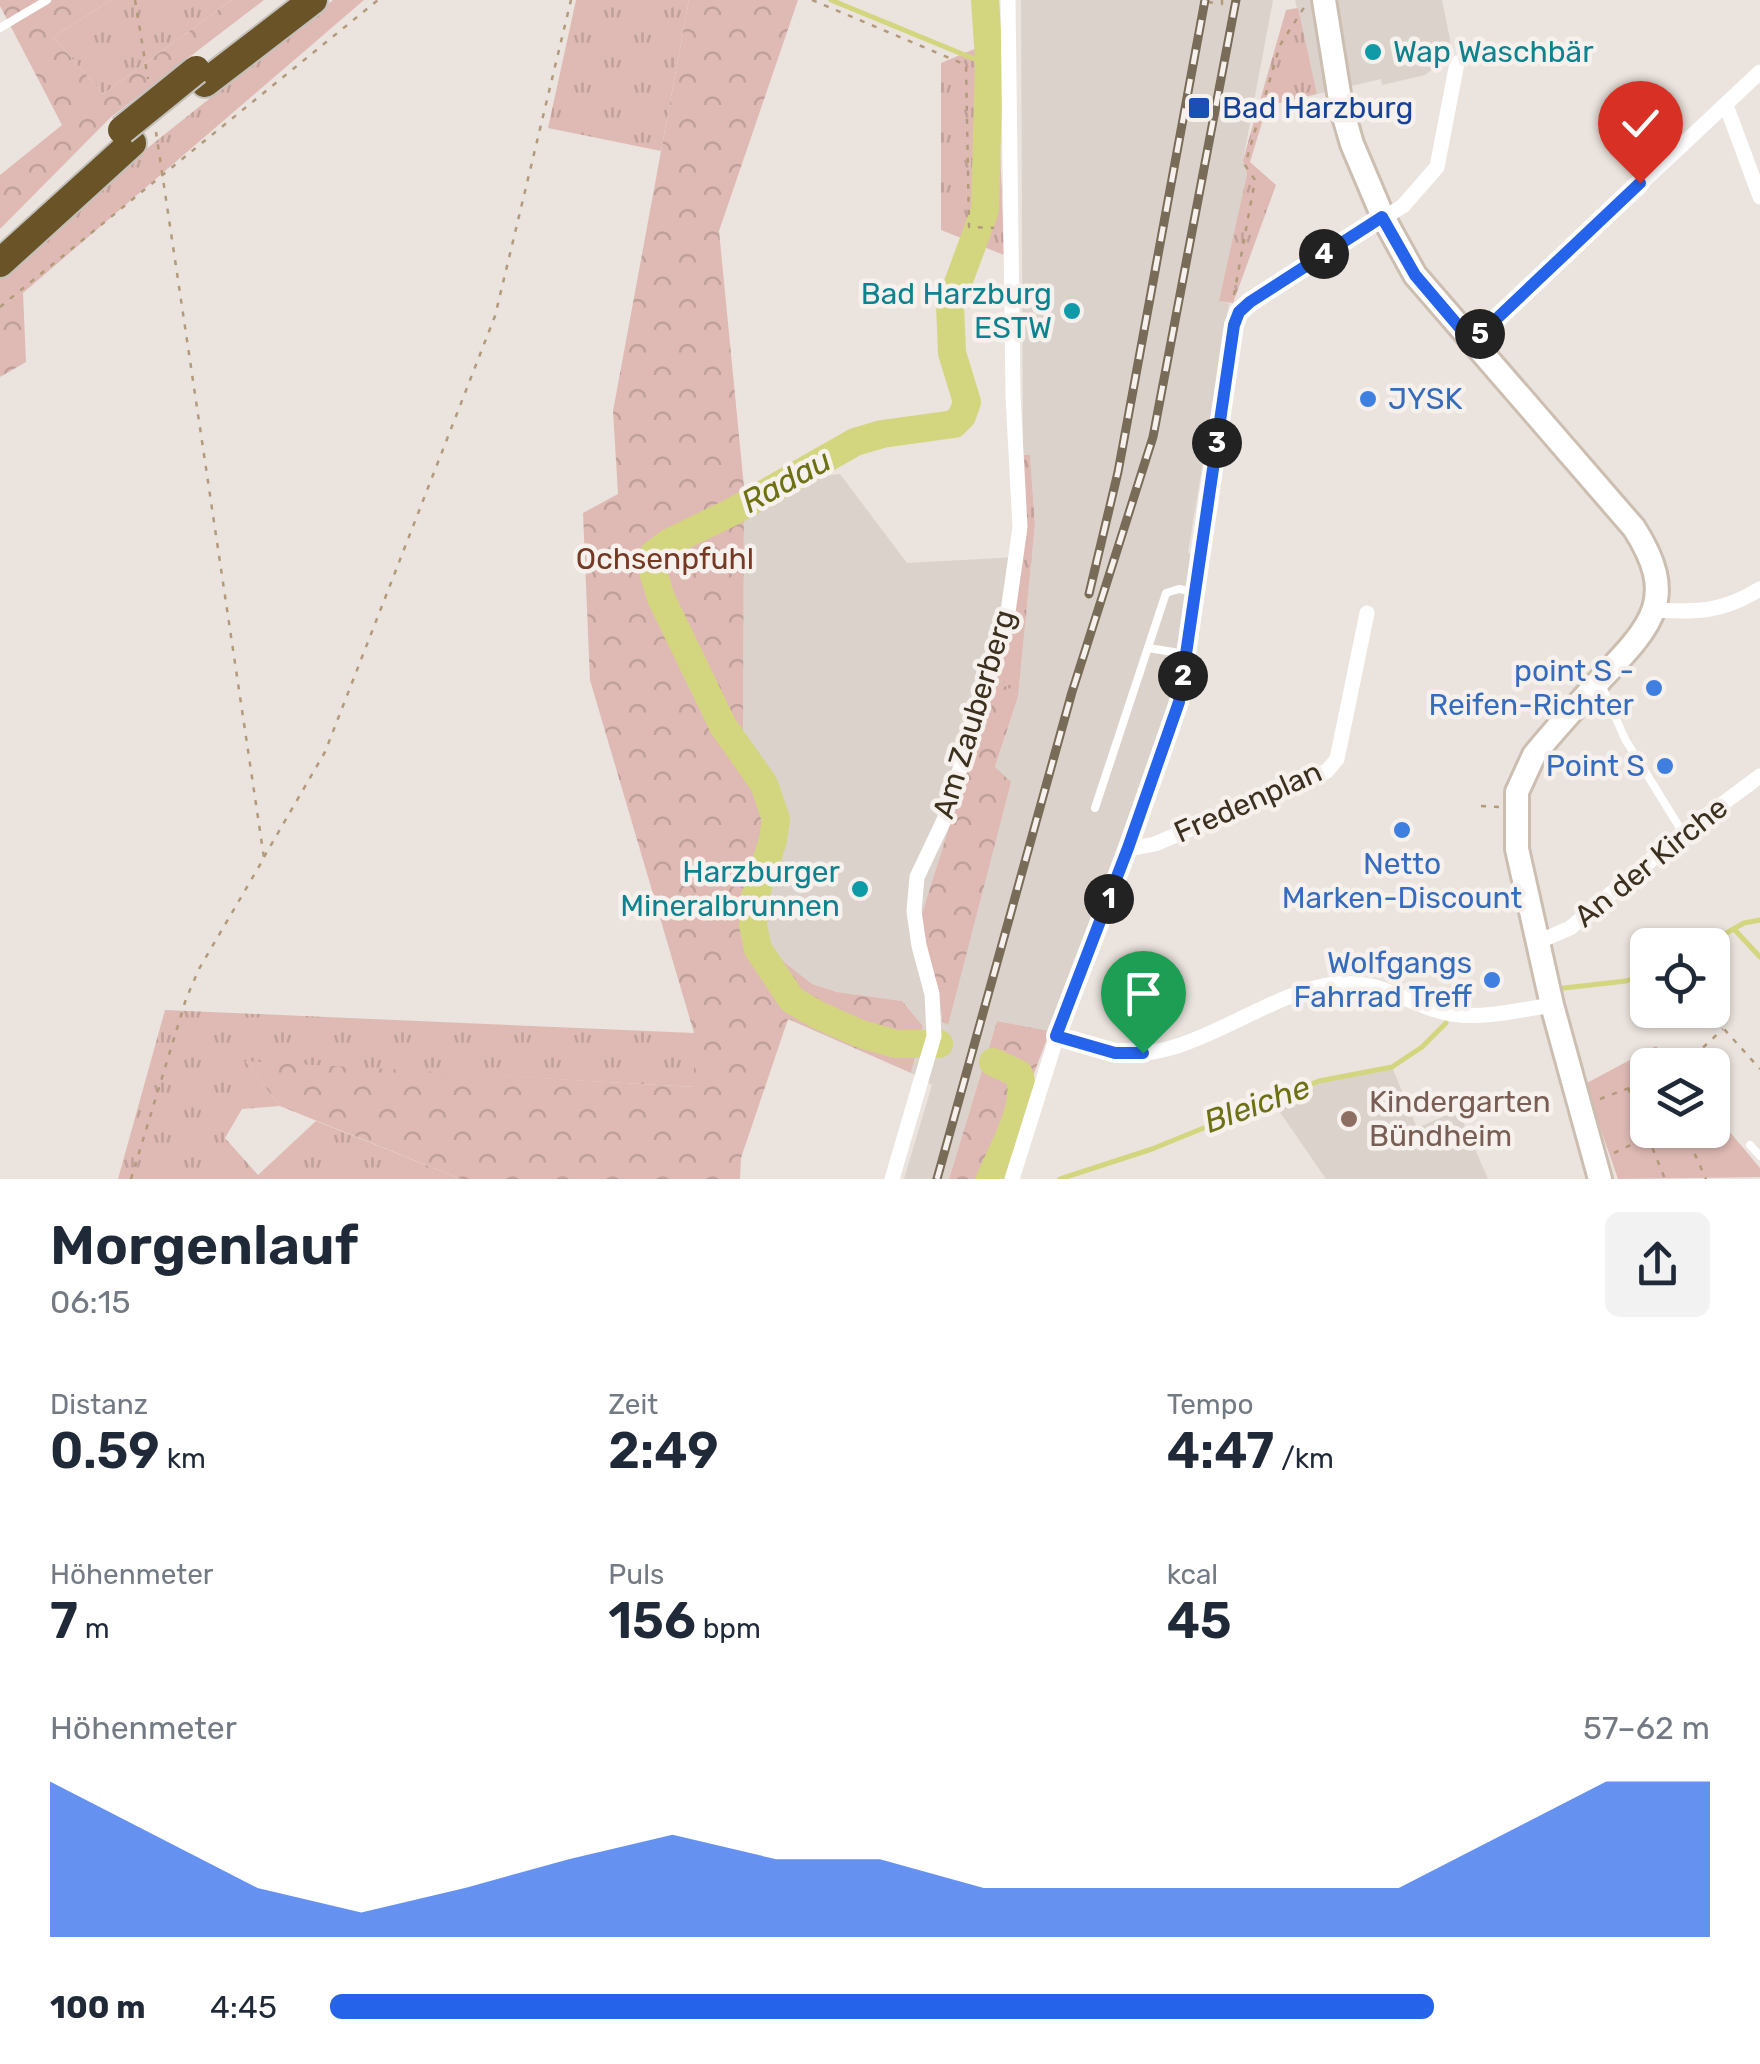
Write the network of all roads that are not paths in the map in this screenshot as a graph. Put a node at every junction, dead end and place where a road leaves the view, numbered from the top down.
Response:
1 (47, 0) edge
2 (288, 0) edge
3 (313, 0) edge
4 (1008, 0) edge
5 (1315, 1) edge
6 (0, 28) edge
7 (1457, 63) dead end
8 (1760, 72) edge
9 (200, 76) junction
10 (1726, 105) junction
11 (127, 137) junction
12 (1760, 197) edge
13 (1382, 217) junction
14 (0, 241) edge
15 (0, 263) edge
16 (1472, 342) junction
17 (1760, 589) edge
18 (1195, 592) junction
19 (1654, 610) junction
20 (1367, 613) dead end
21 (1148, 648) junction
22 (1186, 654) junction
23 (1600, 680) junction
24 (1760, 776) edge
25 (1096, 808) dead end
26 (1683, 833) junction
27 (1128, 848) junction
28 (1538, 942) junction
29 (1552, 1005) junction
30 (1056, 1036) junction
31 (1750, 1145) dead end
32 (1760, 1156) edge
33 (1598, 1170) edge
34 (892, 1179) edge
35 (1012, 1179) edge

1 - 6 lane
2 - 9 highway
3 - 9 highway
4 - 34 street, Am Zauberberg
5 - 13 main road
7 - 13 street
8 - 10 street
9 - 11 highway, bridge
10 - 12 street
10 - 16 street
11 - 14 highway
11 - 15 highway
13 - 16 main road
13 - 18 street
16 - 19 main road
17 - 19 street
18 - 21 lane
18 - 22 street
19 - 23 main road
20 - 27 street, Fredenplan
21 - 22 lane
21 - 25 lane
22 - 27 street
23 - 26 lane
23 - 28 main road
24 - 26 street, An der Kirche
26 - 28 street, An der Kirche
27 - 30 street
28 - 29 main road
29 - 30 street
29 - 33 main road
30 - 35 street
31 - 32 lane

